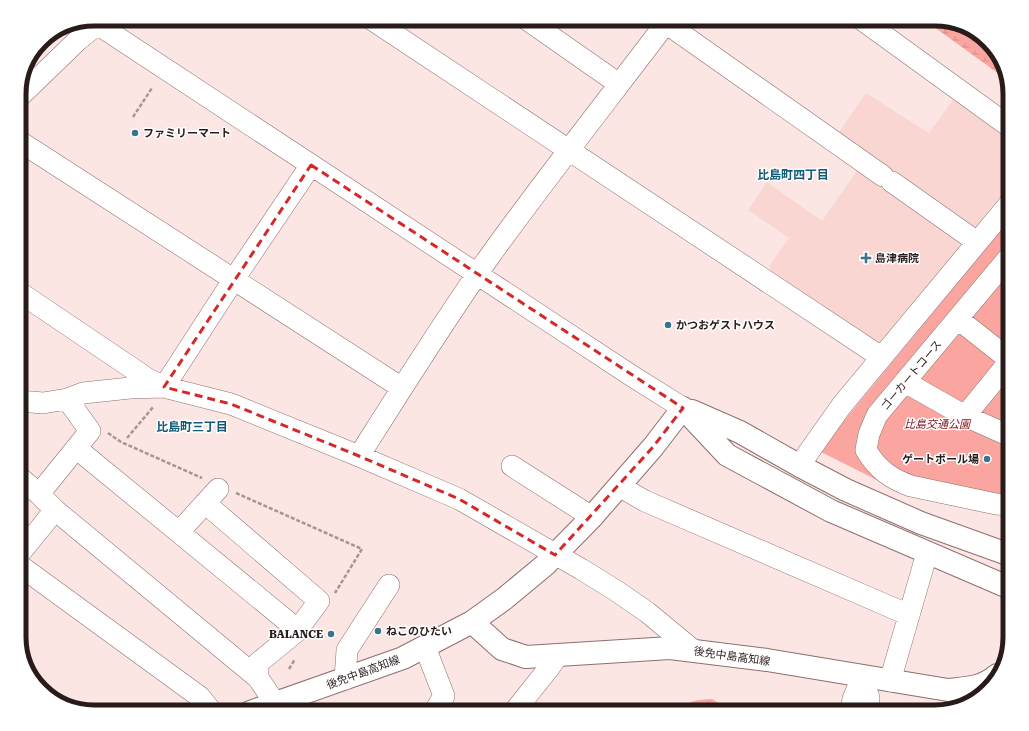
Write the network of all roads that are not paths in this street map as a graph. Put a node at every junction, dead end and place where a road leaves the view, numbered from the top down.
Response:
1 (92, 26) edge
2 (104, 26) edge
3 (381, 26) edge
4 (536, 26) edge
5 (661, 26) edge
6 (673, 26) edge
7 (871, 26) edge
8 (619, 84) junction
9 (26, 90) edge
10 (1003, 122) edge
11 (26, 145) edge
12 (568, 149) junction
13 (311, 165) junction
14 (1003, 212) edge
15 (978, 242) junction
16 (1003, 269) edge
17 (477, 275) junction
18 (234, 279) junction
19 (26, 297) edge
20 (958, 319) junction
21 (1003, 354) edge
22 (881, 357) junction
23 (1003, 369) edge
24 (905, 382) junction
25 (164, 387) junction
26 (402, 388) junction
27 (67, 399) junction
28 (26, 402) edge
29 (683, 408) junction
30 (964, 416) junction
31 (1003, 433) edge
32 (76, 448) junction
33 (359, 456) junction
34 (512, 466) dead end
35 (800, 466) junction
36 (26, 483) edge
37 (619, 486) junction
38 (39, 494) junction
39 (1003, 504) edge
40 (55, 510) junction
41 (592, 518) junction
42 (179, 532) junction
43 (26, 546) edge
44 (1003, 552) edge
45 (927, 553) junction
46 (555, 555) junction
47 (26, 570) edge
48 (389, 585) dead end
49 (1003, 585) edge
50 (908, 615) junction
51 (472, 622) junction
52 (298, 630) junction
53 (425, 647) junction
54 (693, 650) junction
55 (558, 655) junction
56 (862, 677) junction
57 (258, 678) junction
58 (345, 679) junction
59 (890, 681) junction
60 (984, 683) edge
61 (206, 705) edge
62 (276, 705) edge
63 (285, 705) edge
64 (438, 705) edge
65 (520, 705) edge
66 (852, 705) edge
67 (868, 705) edge

1 - 9 street
2 - 13 street
3 - 12 street
4 - 8 street
5 - 8 street
6 - 15 street
7 - 10 street
8 - 12 street
11 - 18 street
12 - 17 street
12 - 22 street
13 - 17 street
13 - 18 street
14 - 15 street
15 - 22 street
16 - 20 street, ゴーカートコース
17 - 26 street
17 - 29 street
18 - 25 street
18 - 26 street
19 - 25 street
20 - 21 street
20 - 24 street, ゴーカートコース
22 - 35 street
23 - 30 street
24 - 30 street
24 - 39 street, ゴーカートコース
25 - 27 street
25 - 33 street
26 - 33 street
27 - 28 street
27 - 32 street
29 - 35 main road
29 - 37 main road, 後免中島高知線
29 - 45 main road
30 - 31 street
32 - 38 street
32 - 42 street
33 - 46 street
34 - 41 street
35 - 44 main road
36 - 38 street
37 - 41 main road, 後免中島高知線
37 - 50 street
38 - 40 street
40 - 43 street
40 - 57 street
41 - 46 main road, 後免中島高知線
42 - 52 street
42 - 52 street
45 - 49 main road
45 - 50 street
46 - 51 main road, 後免中島高知線
46 - 54 street
47 - 61 street
48 - 58 street
50 - 59 street
51 - 53 main road, 後免中島高知線
51 - 55 main road, 後免中島高知線
52 - 57 street
53 - 58 main road, 後免中島高知線
53 - 64 street
54 - 55 main road, 後免中島高知線
54 - 56 main road, 後免中島高知線
55 - 65 street
56 - 59 main road, 後免中島高知線
56 - 66 street
56 - 67 street
57 - 62 street
58 - 63 main road, 後免中島高知線
59 - 60 main road, 後免中島高知線

